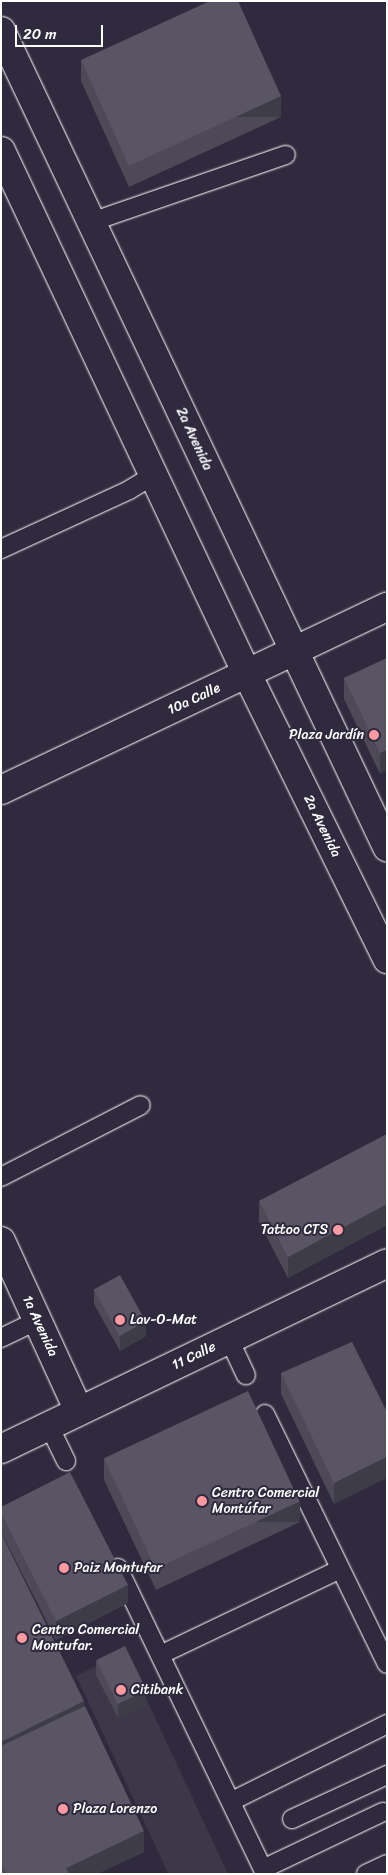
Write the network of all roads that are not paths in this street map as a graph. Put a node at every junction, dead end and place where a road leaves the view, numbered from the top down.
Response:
1 (1, 31) edge
2 (1, 150) edge
3 (286, 155) dead end
4 (91, 222) junction
5 (154, 475) junction
6 (1, 550) edge
7 (387, 607) edge
8 (294, 651) junction
9 (247, 674) junction
10 (1, 790) edge
11 (387, 847) edge
12 (387, 959) edge
13 (141, 1105) dead end
14 (1, 1177) edge
15 (1, 1240) edge
16 (387, 1263) edge
17 (38, 1320) junction
18 (1, 1338) edge
19 (229, 1339) junction
20 (246, 1375) dead end
21 (79, 1411) junction
22 (265, 1414) dead end
23 (49, 1426) junction
24 (1, 1449) edge
25 (66, 1461) dead end
26 (110, 1552) edge
27 (340, 1569) junction
28 (160, 1655) junction
29 (387, 1664) edge
30 (387, 1724) edge
31 (387, 1775) edge
32 (232, 1801) junction
33 (383, 1812) dead end
34 (292, 1819) dead end
35 (387, 1864) edge
36 (264, 1872) edge
37 (366, 1874) edge

1 - 4 street, 2a Avenida
2 - 5 street, 2a Avenida
3 - 4 lane
4 - 8 street, 2a Avenida
5 - 6 lane
5 - 9 street, 2a Avenida
7 - 8 street, 10a Calle
8 - 9 street, 10a Calle
8 - 11 street, 2a Avenida
9 - 10 street, 10a Calle
9 - 12 street, 2a Avenida
13 - 14 lane
15 - 17 street, 1a Avenida
16 - 19 street, 11 Calle
17 - 18 lane
17 - 21 street, 1a Avenida
19 - 20 lane
19 - 21 street, 11 Calle
21 - 23 street, 11 Calle
22 - 27 lane
23 - 24 street, 11 Calle
23 - 25 lane
26 - 28 lane
27 - 28 lane
27 - 29 lane
28 - 32 lane
30 - 32 lane
31 - 34 lane
32 - 36 lane
33 - 36 lane
35 - 37 lane

